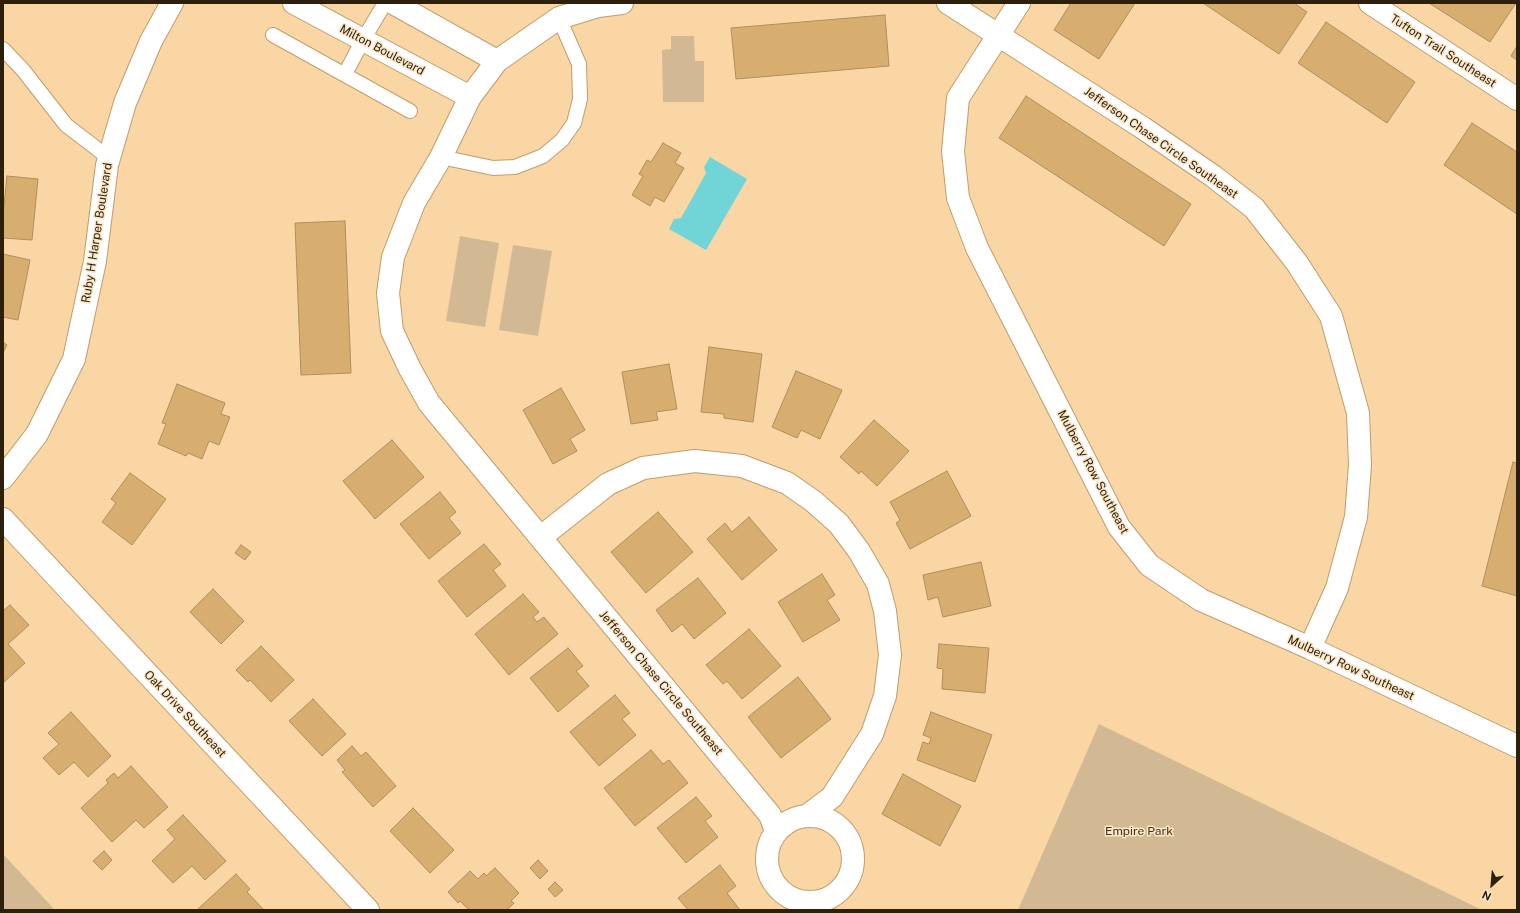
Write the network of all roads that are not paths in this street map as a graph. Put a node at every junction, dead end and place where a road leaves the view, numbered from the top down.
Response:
1 (172, 3) edge
2 (294, 3) edge
3 (385, 3) edge
4 (393, 3) edge
5 (622, 3) edge
6 (948, 3) edge
7 (1019, 3) edge
8 (1370, 3) edge
9 (559, 18) junction
10 (273, 35) dead end
11 (998, 35) junction
12 (363, 40) junction
13 (3, 49) edge
14 (497, 61) junction
15 (345, 74) junction
16 (470, 97) junction
17 (1517, 99) edge
18 (410, 111) dead end
19 (441, 157) junction
20 (109, 158) junction
21 (3, 478) edge
22 (3, 519) edge
23 (540, 537) junction
24 (1310, 648) junction
25 (1517, 746) edge
26 (808, 815) junction
27 (776, 831) junction
28 (368, 910) edge

1 - 20 street, Ruby H Harper Boulevard
2 - 12 street, Milton Boulevard
3 - 12 lane
4 - 14 street
5 - 9 street, Jefferson Chase Circle Southeast
6 - 11 street, Jefferson Chase Circle Southeast
7 - 11 street, Mulberry Row Southeast
8 - 17 street, Tufton Trail Southeast
9 - 14 street, Jefferson Chase Circle Southeast
9 - 19 lane
10 - 15 lane
11 - 24 street, Mulberry Row Southeast
11 - 24 street, Jefferson Chase Circle Southeast
12 - 15 lane
12 - 16 street, Milton Boulevard
13 - 20 lane
14 - 16 street, Jefferson Chase Circle Southeast
15 - 18 lane
16 - 19 street, Jefferson Chase Circle Southeast
19 - 23 street, Jefferson Chase Circle Southeast
20 - 21 street, Ruby H Harper Boulevard
22 - 28 street, Oak Drive Southeast
23 - 26 street
23 - 27 street, Jefferson Chase Circle Southeast
24 - 25 street, Mulberry Row Southeast
26 - 27 street
26 - 27 street

